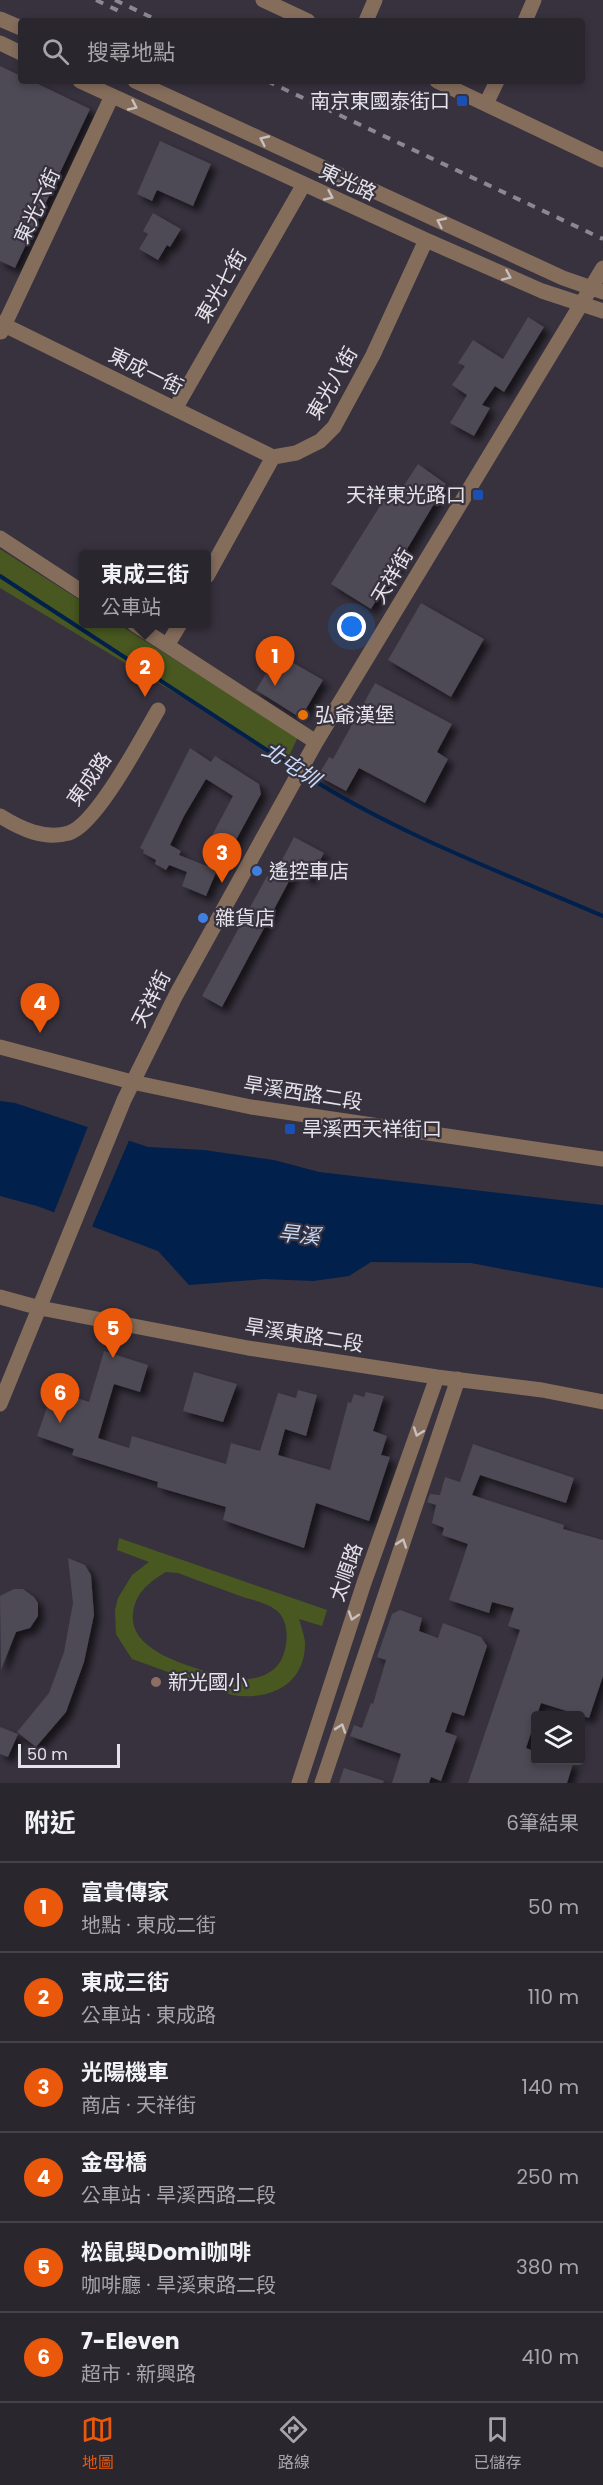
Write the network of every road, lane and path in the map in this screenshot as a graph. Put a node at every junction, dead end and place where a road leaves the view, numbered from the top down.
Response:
1 (263, 0) edge
2 (375, 0) edge
3 (534, 0) edge
4 (302, 18) edge
5 (367, 18) edge
6 (526, 18) edge
7 (0, 19) edge
8 (18, 27) edge
9 (0, 43) edge
10 (18, 52) edge
11 (86, 84) edge
12 (142, 84) edge
13 (443, 84) edge
14 (496, 84) edge
15 (112, 96) junction
16 (486, 104) junction
17 (603, 160) edge
18 (304, 184) junction
19 (426, 240) junction
20 (603, 268) edge
21 (597, 291) edge
22 (581, 305) junction
23 (603, 311) edge
24 (1, 328) edge
25 (175, 409) junction
26 (273, 458) junction
27 (0, 538) edge
28 (211, 569) edge
29 (79, 590) edge
30 (141, 628) edge
31 (178, 628) edge
32 (168, 644) junction
33 (158, 710) dead end
34 (316, 742) junction
35 (0, 816) edge
36 (0, 1047) edge
37 (132, 1082) junction
38 (603, 1159) edge
39 (0, 1297) edge
40 (40, 1308) junction
41 (437, 1377) junction
42 (458, 1379) junction
43 (603, 1402) edge
44 (0, 1404) edge
45 (299, 1783) edge
46 (322, 1783) edge

1 - 4 street
2 - 5 street
3 - 6 street
7 - 8 street
9 - 10 street
11 - 15 street, 東光路
21 -> 12 street, 東光路
13 - 16 street
14 - 16 street
15 -> 18 street, 東光路
15 - 24 street, 東光六街
16 - 17 street
18 -> 19 street, 東光路
18 - 25 street, 東光七街
19 -> 22 street, 東光路
19 - 26 street, 東光八街
20 - 21 street, 天祥街
21 - 22 street, 天祥街
22 - 23 street, 東光路
22 - 34 street, 天祥街
24 - 25 street, 東成一街
25 - 26 street, 東成一街
26 - 28 street
27 - 29 street
30 - 32 street
31 - 32 street
32 - 34 street
33 - 35 street, 東成路
34 - 37 street, 天祥街
36 - 37 street, 旱溪西路二段
37 - 38 street, 旱溪西路二段
37 - 40 street, 天祥街
39 - 40 street, 旱溪東路二段
40 - 41 street, 旱溪東路二段
40 - 44 street, 天祥街
41 - 42 street, 旱溪東路二段
41 -> 45 street, 太順路
42 - 43 street, 旱溪東路二段
46 -> 42 street

